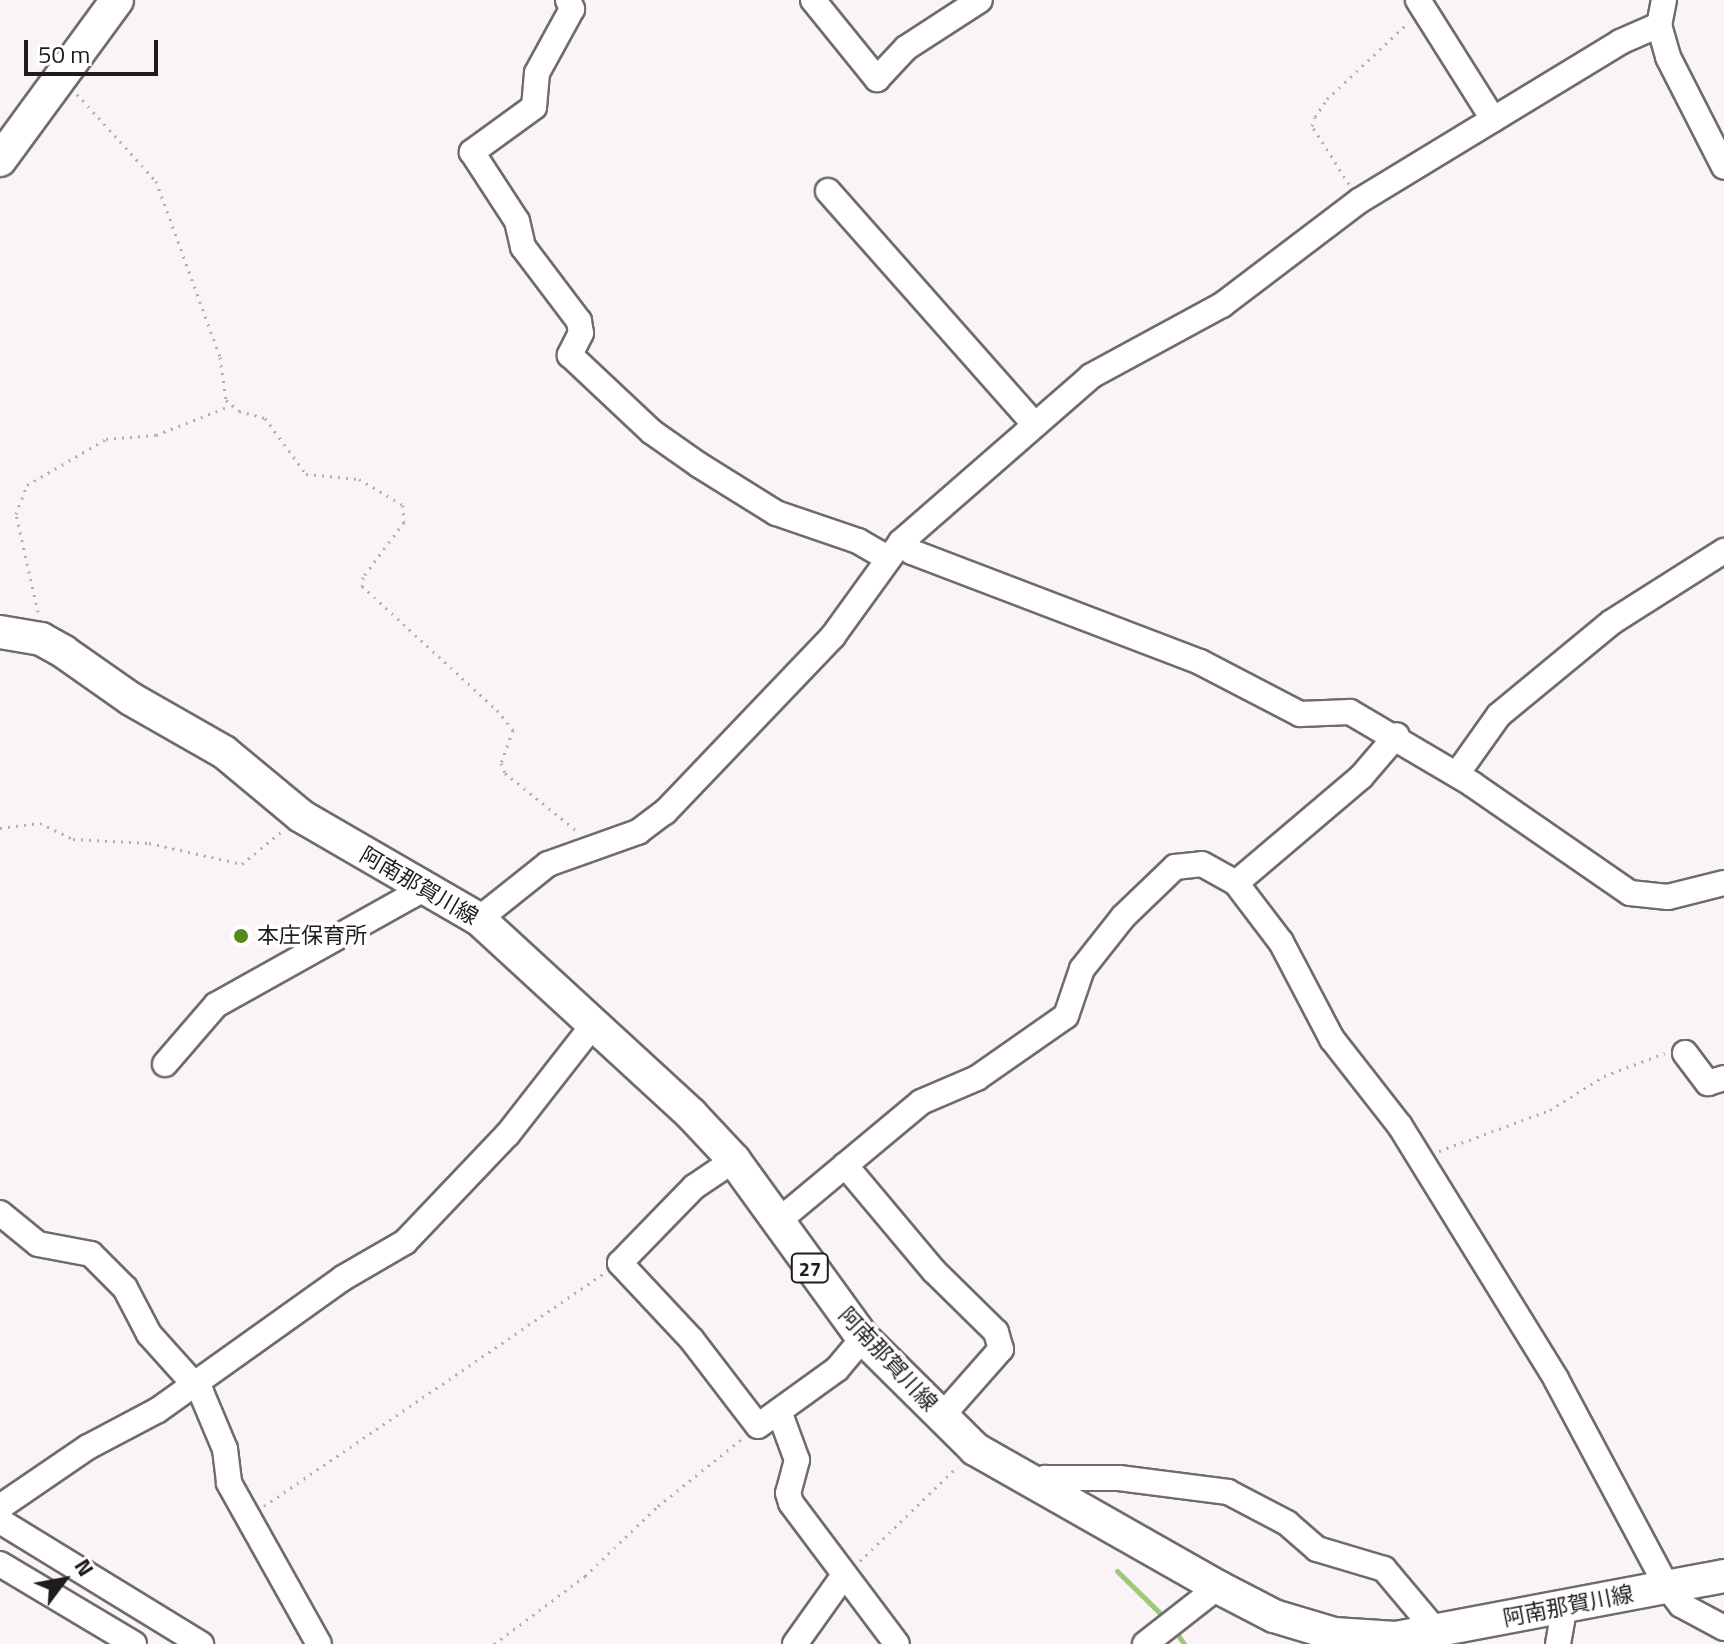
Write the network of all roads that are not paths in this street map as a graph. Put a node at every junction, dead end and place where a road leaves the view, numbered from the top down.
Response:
1 (117, 0) edge
2 (568, 0) edge
3 (813, 0) edge
4 (980, 0) edge
5 (1664, 0) edge
6 (1421, 5) edge
7 (1659, 25) junction
8 (1493, 119) junction
9 (0, 160) edge
10 (1724, 167) edge
11 (828, 191) dead end
12 (1034, 424) junction
13 (894, 550) junction
14 (1724, 551) edge
15 (0, 632) edge
16 (1397, 735) junction
17 (1457, 774) junction
18 (419, 883) junction
19 (1236, 883) junction
20 (1724, 883) edge
21 (479, 919) junction
22 (594, 1024) junction
23 (1685, 1053) road end
24 (165, 1064) dead end
25 (1724, 1078) edge
26 (734, 1160) junction
27 (845, 1165) junction
28 (0, 1213) edge
29 (776, 1223) junction
30 (863, 1338) junction
31 (194, 1383) junction
32 (779, 1411) junction
33 (942, 1416) junction
34 (1034, 1486) junction
35 (0, 1507) edge
36 (0, 1521) edge
37 (0, 1564) edge
38 (1724, 1576) edge
39 (842, 1578) junction
40 (1218, 1587) junction
41 (1667, 1587) junction
42 (1565, 1606) junction
43 (1724, 1628) edge
44 (1437, 1632) junction
45 (134, 1644) edge
46 (201, 1644) edge
47 (319, 1644) edge
48 (795, 1644) edge
49 (897, 1644) edge
50 (1145, 1644) edge
51 (1558, 1644) edge

1 - 9 main road
2 - 13 street
3 - 4 street
5 - 7 street
6 - 8 street
7 - 8 street
7 - 10 street
8 - 12 street
11 - 12 street
12 - 13 street
13 - 16 street
13 - 21 street
14 - 17 street
15 - 18 main road, 阿南那賀川線 / 27
16 - 17 street
16 - 19 street
17 - 20 street
18 - 21 main road, 阿南那賀川線 / 27
18 - 24 street
19 - 27 street
19 - 41 street
21 - 22 main road, 阿南那賀川線 / 27
22 - 26 main road, 阿南那賀川線 / 27
22 - 31 street
23 - 25 street
26 - 29 main road, 阿南那賀川線 / 27
26 - 32 street
27 - 29 street
27 - 33 street
28 - 31 street
29 - 30 main road, 阿南那賀川線 / 27
30 - 32 street
30 - 33 main road, 阿南那賀川線 / 27
31 - 35 street
31 - 47 street
32 - 39 street
33 - 34 main road, 阿南那賀川線 / 27
34 - 40 main road, 阿南那賀川線 / 27
34 - 44 street
36 - 46 street
37 - 45 street
38 - 41 main road, 阿南那賀川線 / 27
39 - 48 street
39 - 49 street
40 - 44 main road, 阿南那賀川線 / 27
40 - 50 street
41 - 42 main road, 阿南那賀川線 / 27
41 - 43 street
42 - 44 main road, 阿南那賀川線 / 27
42 - 51 street

